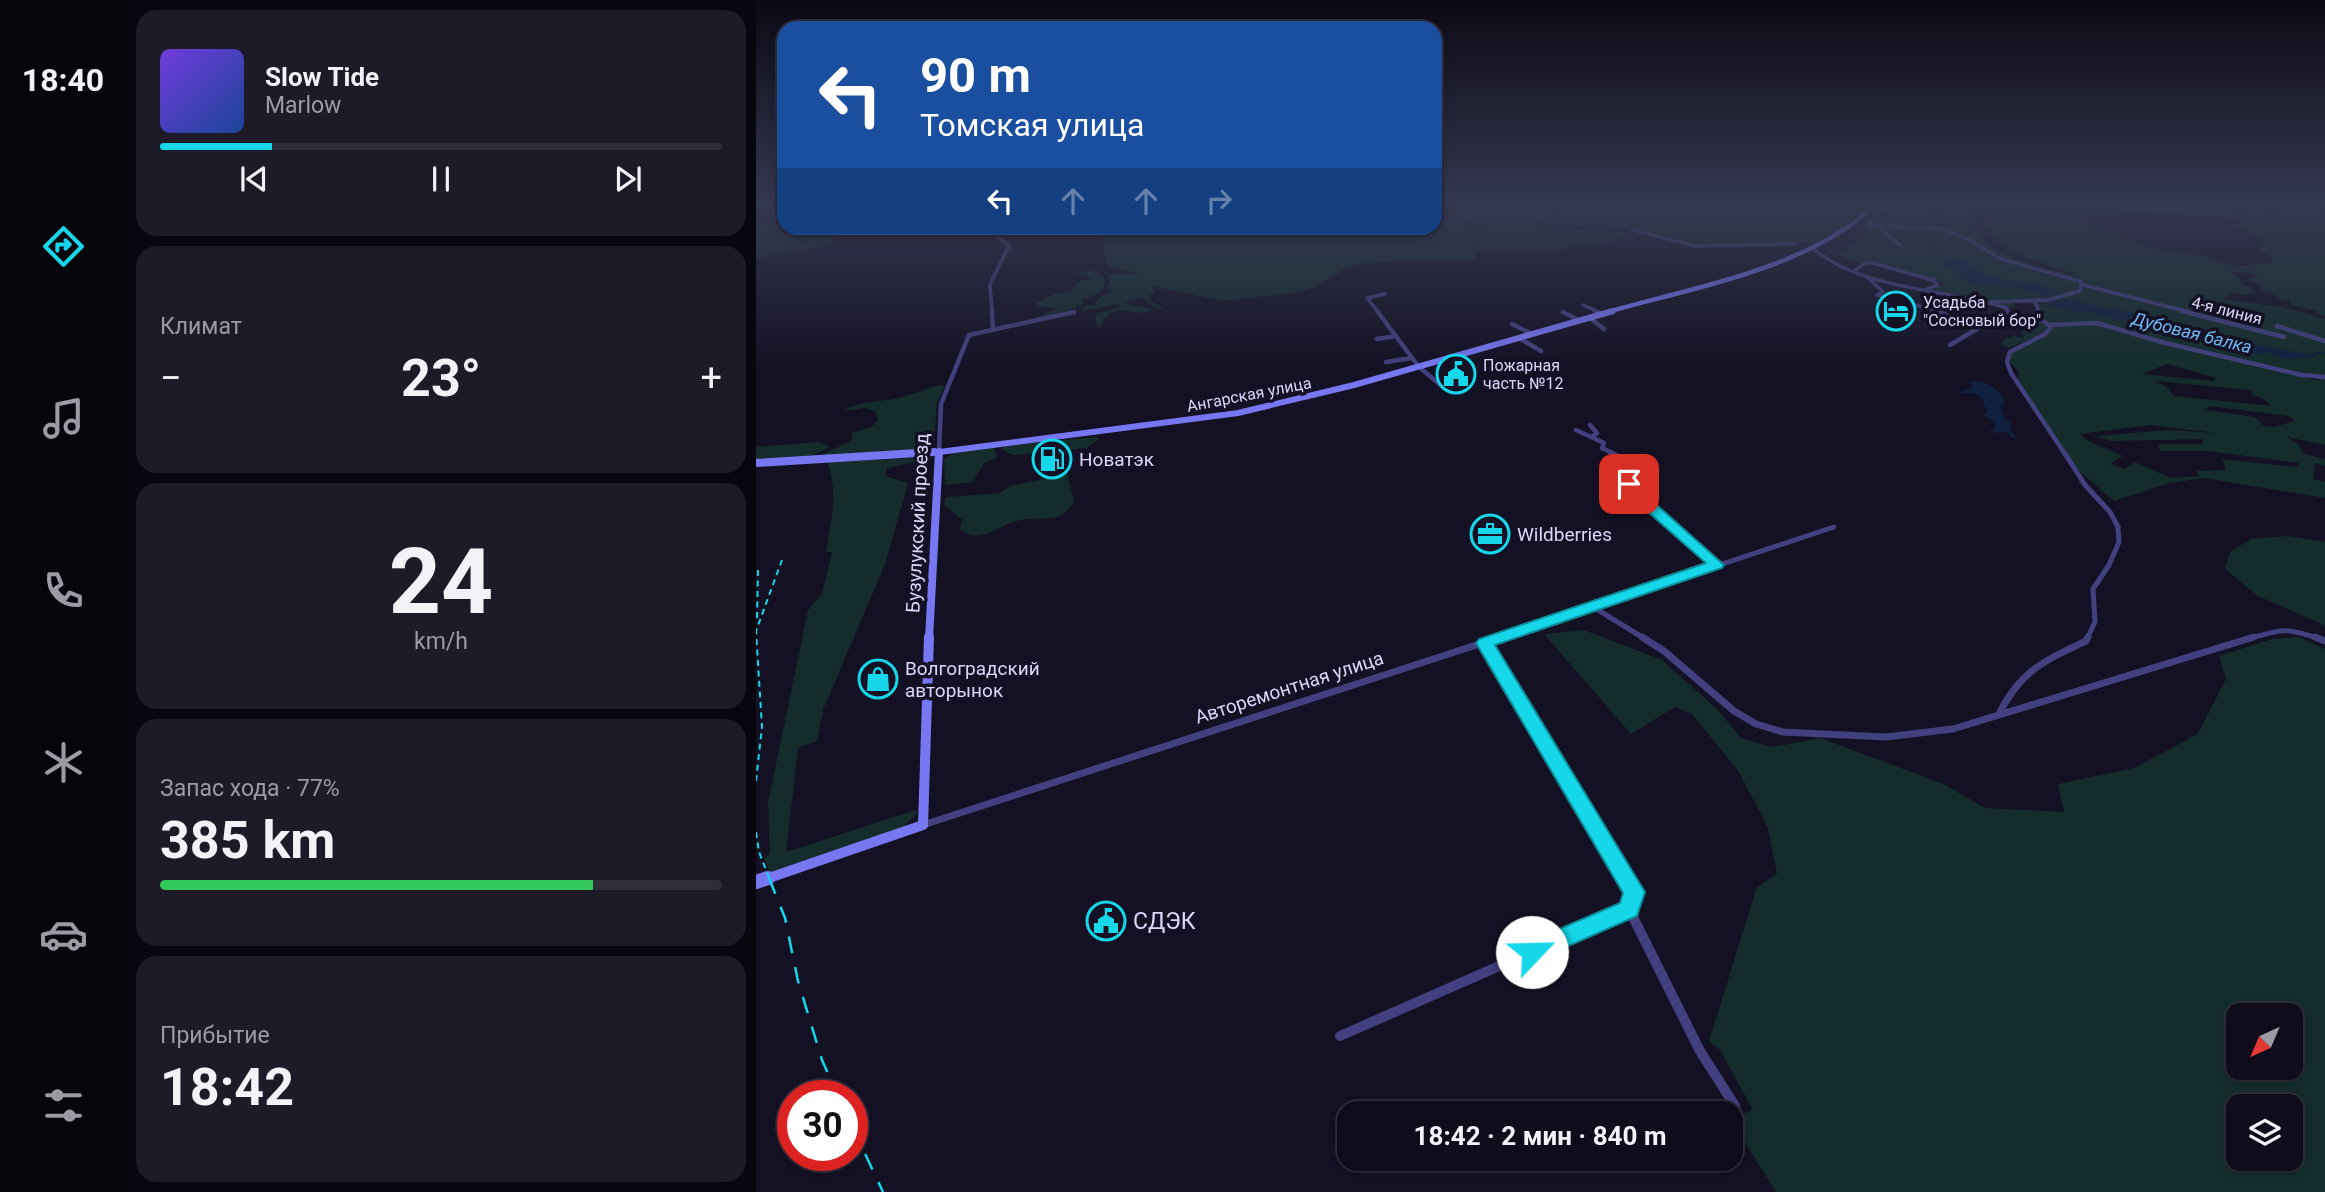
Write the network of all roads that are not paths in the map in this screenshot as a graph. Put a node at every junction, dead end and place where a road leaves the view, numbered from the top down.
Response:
1 (1003, 259) edge
2 (1787, 259) edge
3 (1793, 259) edge
4 (1830, 259) edge
5 (1999, 259) edge
6 (1850, 270) junction
7 (1734, 277) junction
8 (2083, 285) junction
9 (1923, 290) junction
10 (1385, 294) dead end
11 (2034, 300) junction
12 (1991, 302) junction
13 (1583, 305) dead end
14 (1074, 312) dead end
15 (1563, 312) dead end
16 (1602, 314) junction
17 (1590, 318) junction
18 (1580, 321) junction
19 (1512, 324) dead end
20 (1987, 324) junction
21 (2050, 325) junction
22 (2277, 326) dead end
23 (1604, 329) dead end
24 (993, 330) junction
25 (1532, 334) junction
26 (1396, 336) junction
27 (2284, 337) dead end
28 (1519, 338) junction
29 (1377, 339) dead end
30 (2325, 341) edge
31 (1950, 345) dead end
32 (1541, 351) dead end
33 (1412, 358) junction
34 (1386, 362) dead end
35 (1419, 367) junction
36 (2325, 377) edge
37 (1444, 388) dead end
38 (1590, 425) dead end
39 (1576, 429) dead end
40 (1593, 436) junction
41 (939, 452) junction
42 (756, 463) edge
43 (1834, 527) dead end
44 (1717, 565) junction
45 (1590, 605) junction
46 (2325, 641) edge
47 (1485, 643) junction
48 (1999, 715) junction
49 (923, 825) junction
50 (756, 881) edge
51 (1629, 909) junction
52 (1340, 1036) dead end
53 (1732, 1101) edge

1 - 24 street
2 - 7 main road, Ангарская улица
3 - 7 main road, Ангарская улица
4 - 6 street
5 - 8 street, 4-я линия
6 - 9 street
6 - 9 street
6 - 20 street
7 - 16 main road, Ангарская улица
8 - 11 street
8 - 27 street, 4-я линия
9 - 12 street
10 - 26 street
11 - 12 street
11 - 21 street
12 - 20 street
13 - 16 street
14 - 24 street, Бузулукский проезд
15 - 18 street
16 - 17 main road, Ангарская улица
17 - 18 main road, Ангарская улица
17 - 23 street
18 - 25 main road, Ангарская улица
19 - 25 street
20 - 31 street
21 - 36 street
21 - 48 street
22 - 30 street, 4-я линия
24 - 41 street, Бузулукский проезд
25 - 28 main road, Ангарская улица
26 - 29 street
26 - 33 street
28 - 32 street
28 - 35 main road, Ангарская улица
33 - 34 street
33 - 35 street
35 - 37 street
35 - 41 main road, Ангарская улица
38 - 40 street
39 - 40 street
40 - 44 street
41 - 42 main road, Ангарская улица
41 - 49 main road, Бузулукский проезд
43 - 44 street, Авторемонтная улица
44 - 45 street, Авторемонтная улица
45 - 47 street, Авторемонтная улица
45 - 48 street
46 - 48 street
47 - 49 street, Авторемонтная улица
47 - 51 street
49 - 50 main road, Авторемонтная улица
51 - 52 street
51 - 53 street

